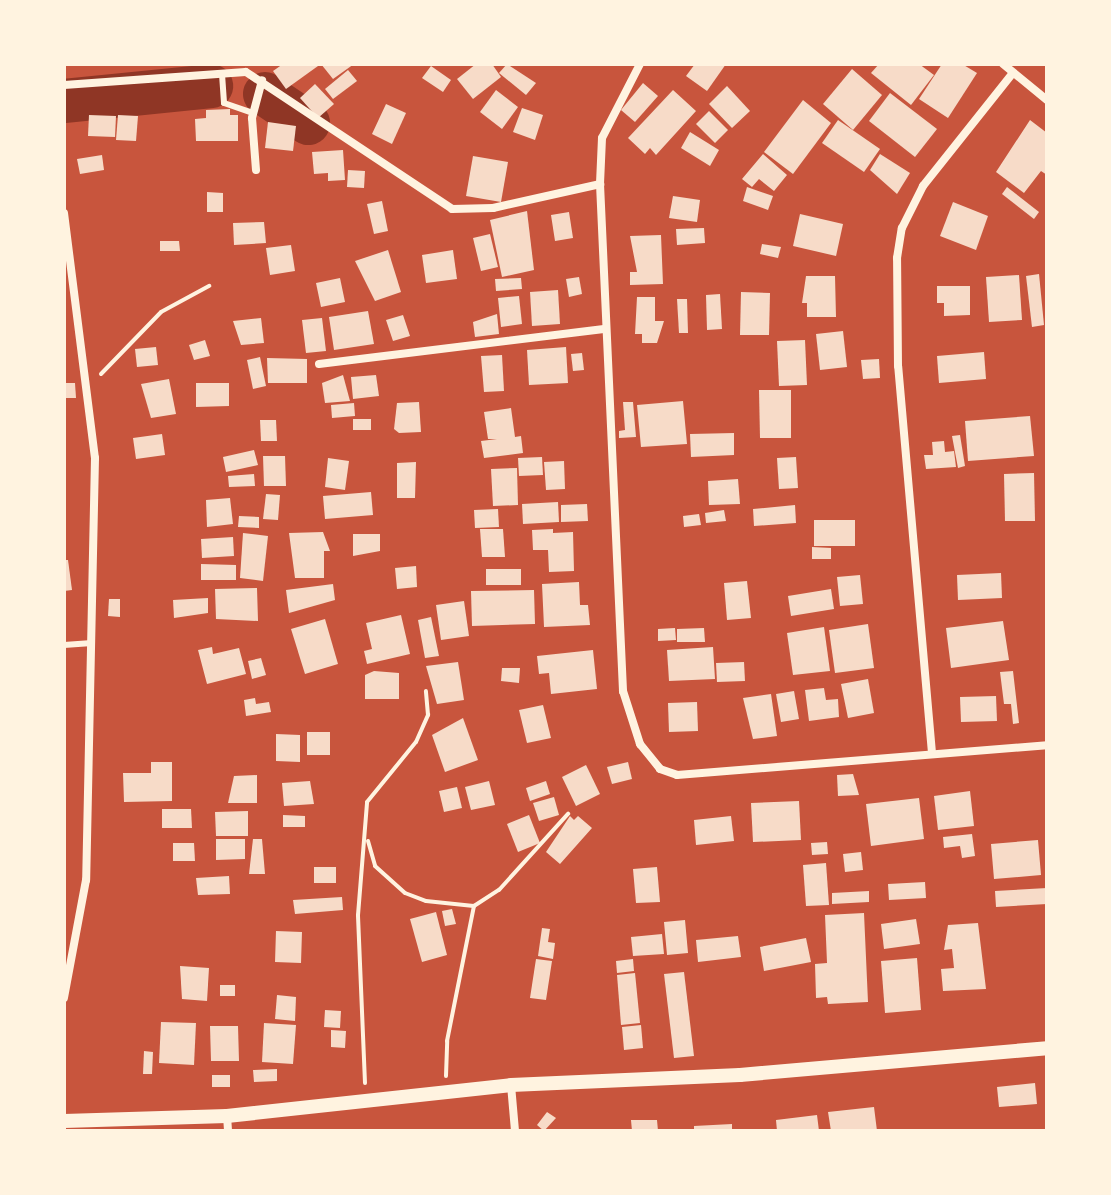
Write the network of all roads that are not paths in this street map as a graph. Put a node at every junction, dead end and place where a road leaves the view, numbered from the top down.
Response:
1 (640, 64) edge
2 (1003, 64) edge
3 (1013, 73) junction
4 (222, 74) junction
5 (262, 80) junction
6 (64, 85) edge
7 (1047, 100) edge
8 (253, 113) junction
9 (256, 170) dead end
10 (600, 184) junction
11 (64, 213) edge
12 (606, 329) junction
13 (319, 364) dead end
14 (92, 643) junction
15 (64, 645) edge
16 (1047, 745) edge
17 (932, 753) junction
18 (64, 998) edge
19 (1047, 1048) edge
20 (511, 1085) junction
21 (64, 1121) edge
22 (228, 1123) edge
23 (515, 1131) edge

1 - 10 street
2 - 3 street
3 - 7 street
3 - 17 street
4 - 5 street
4 - 6 street
4 - 8 lane
5 - 8 street
5 - 10 street
8 - 9 street
10 - 12 street
11 - 14 street
12 - 13 street
12 - 17 street
14 - 15 lane
14 - 18 street
16 - 17 street
19 - 20 street
20 - 22 street
20 - 23 street
21 - 22 street

